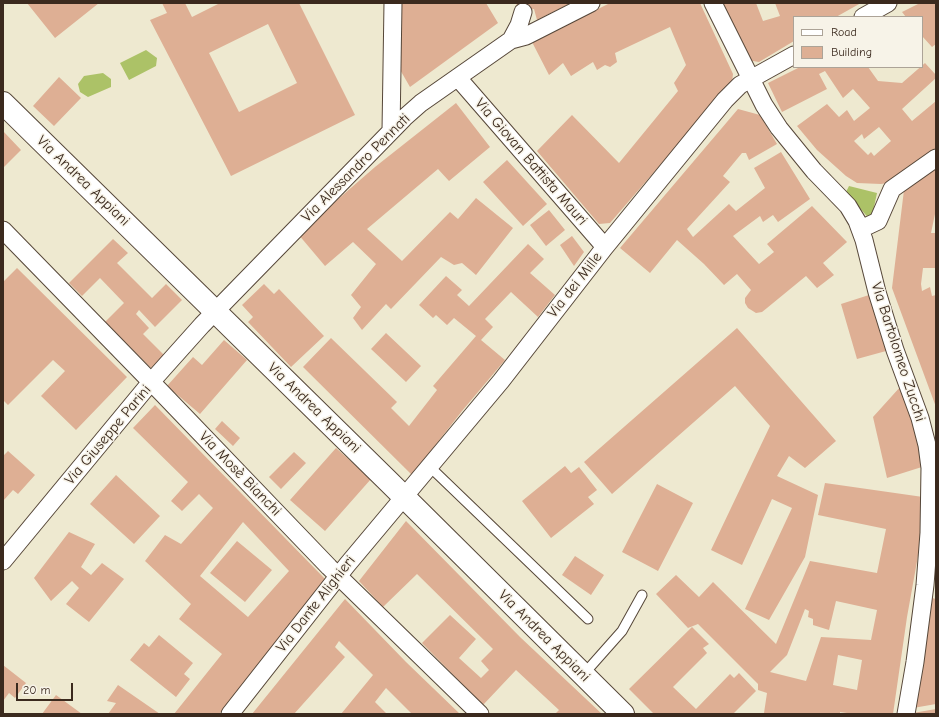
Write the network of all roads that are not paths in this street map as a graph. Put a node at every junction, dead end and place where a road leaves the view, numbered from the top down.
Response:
1 (393, 3) edge
2 (591, 3) edge
3 (713, 3) edge
4 (888, 3) edge
5 (523, 12) dead end
6 (865, 16) edge
7 (510, 40) junction
8 (793, 56) edge
9 (458, 78) junction
10 (751, 78) junction
11 (3, 103) edge
12 (391, 131) junction
13 (936, 158) edge
14 (862, 229) junction
15 (3, 230) edge
16 (605, 247) junction
17 (215, 310) junction
18 (152, 382) junction
19 (429, 466) junction
20 (404, 496) junction
21 (3, 561) edge
22 (339, 576) junction
23 (642, 595) dead end
24 (588, 619) dead end
25 (583, 675) junction
26 (230, 714) edge
27 (480, 714) edge
28 (623, 714) edge
29 (906, 714) edge

1 - 12 street
2 - 7 street, Via Alessandro Pennati
3 - 10 street
4 - 6 street
5 - 7 street, Via Alessandro Pennati
7 - 9 street, Via Alessandro Pennati
8 - 10 street, Via dei Mille
9 - 12 street, Via Alessandro Pennati
9 - 16 street, Via Giovan Battista Mauri
10 - 14 street, Via Bartolomeo Zucchi
10 - 16 street, Via dei Mille
11 - 17 street, Via Andrea Appiani
12 - 17 street, Via Alessandro Pennati
13 - 14 street
14 - 29 street, Via Bartolomeo Zucchi
15 - 18 street, Via Mosè Bianchi
16 - 19 street, Via dei Mille
17 - 18 street, Via Giuseppe Parini
17 - 20 street, Via Andrea Appiani
18 - 21 street, Via Giuseppe Parini
18 - 22 street, Via Mosè Bianchi
19 - 20 street, Via dei Mille
19 - 24 lane
20 - 22 street, Via Dante Alighieri
20 - 25 street, Via Andrea Appiani
22 - 26 street, Via Dante Alighieri
22 - 27 street, Via Mosè Bianchi
23 - 25 lane
25 - 28 street, Via Andrea Appiani

